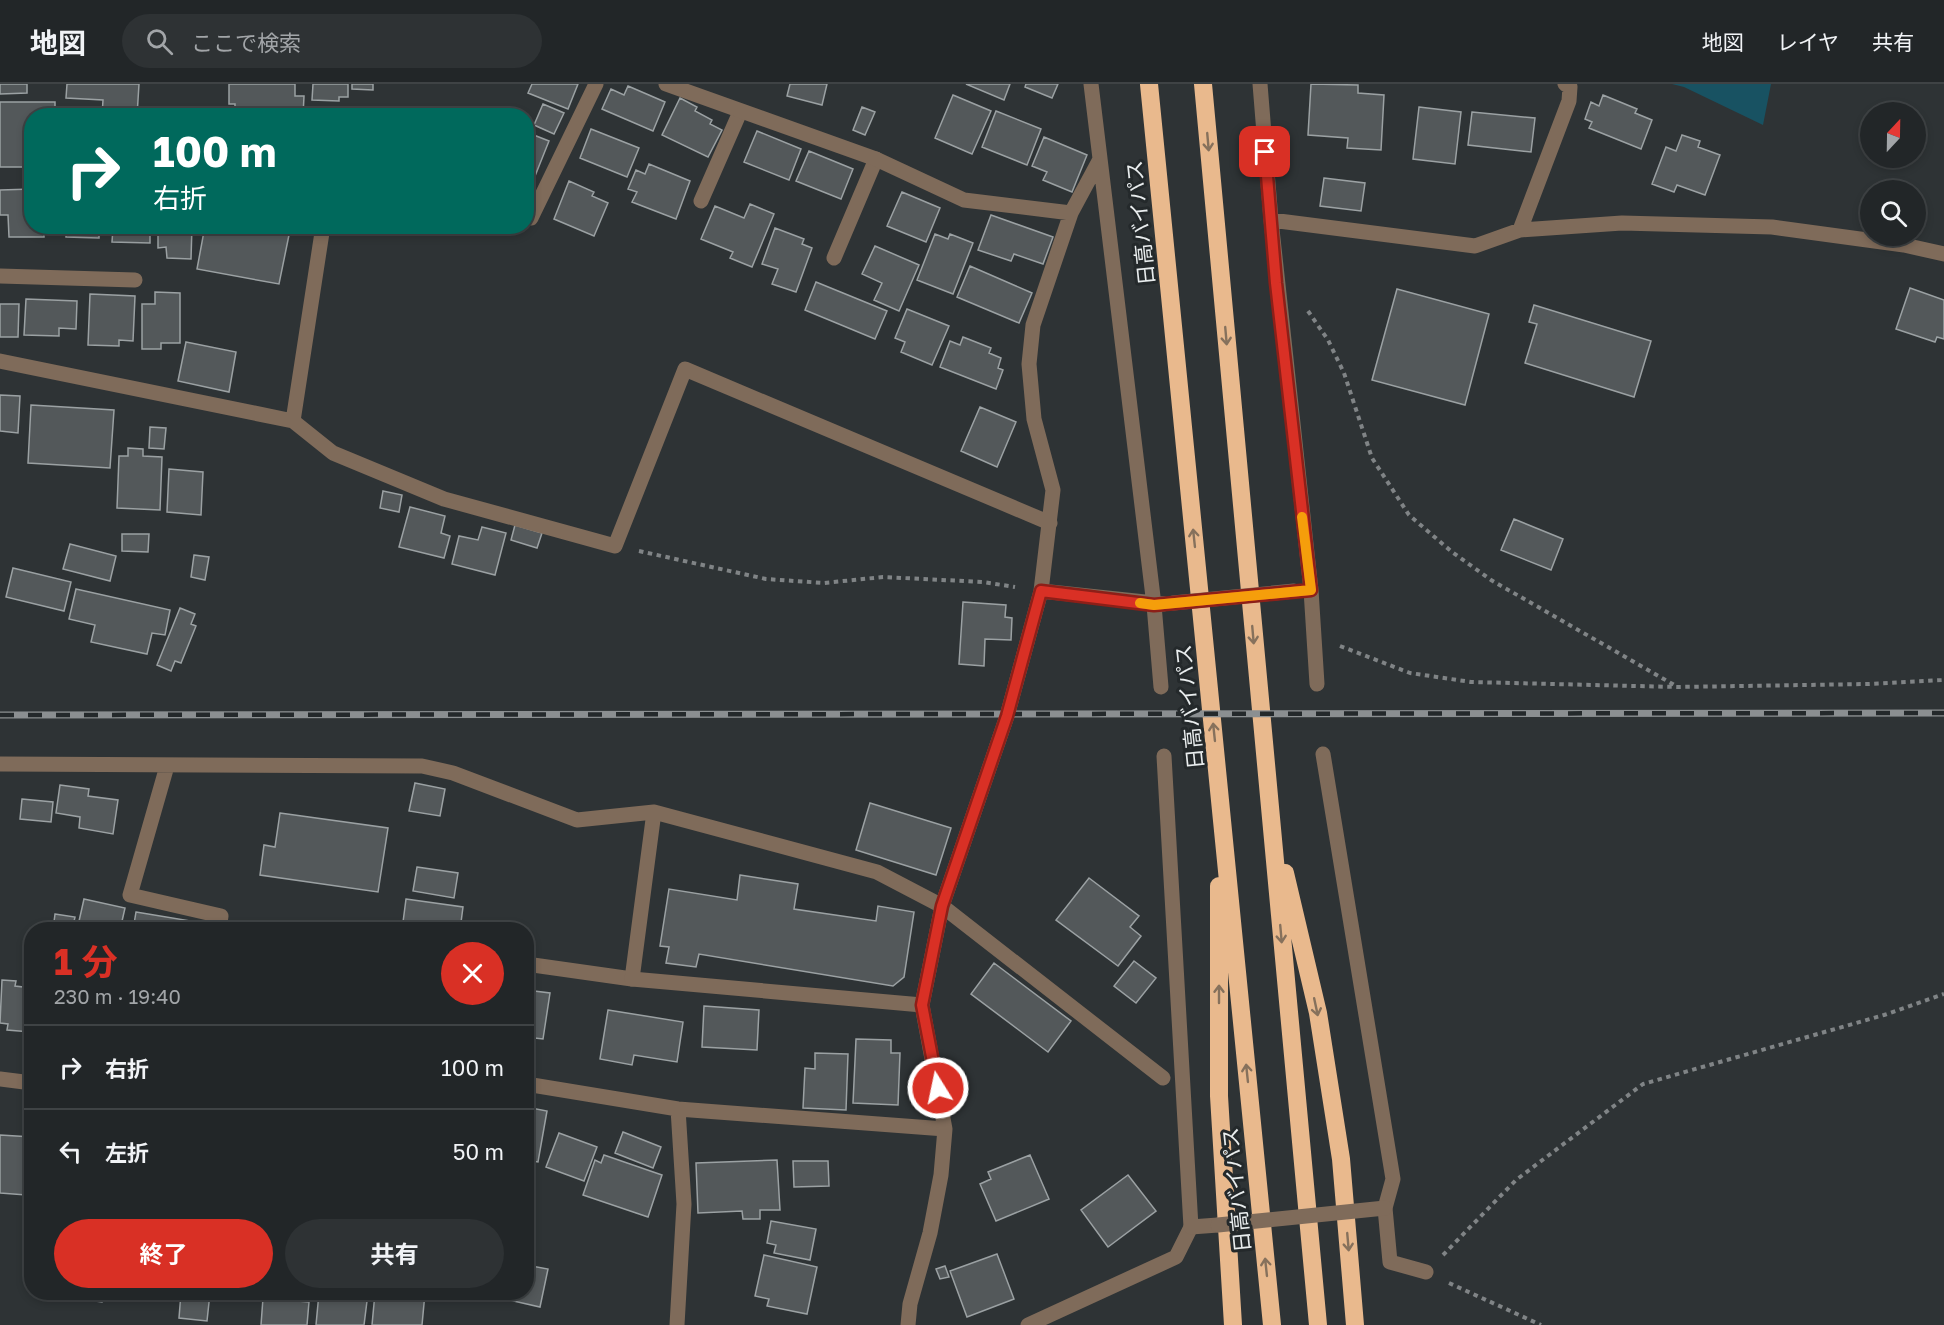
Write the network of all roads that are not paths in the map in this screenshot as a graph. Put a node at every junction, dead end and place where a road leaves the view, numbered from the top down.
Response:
1 (596, 84) edge
2 (666, 84) edge
3 (1091, 84) edge
4 (1149, 84) edge
5 (1203, 84) edge
6 (1260, 84) edge
7 (1565, 84) edge
8 (740, 112) junction
9 (876, 159) junction
10 (1099, 161) junction
11 (701, 201) dead end
12 (534, 212) edge
13 (1071, 213) junction
14 (1270, 220) junction
15 (1520, 230) junction
16 (322, 234) edge
17 (1944, 254) edge
18 (834, 258) dead end
19 (0, 276) edge
20 (135, 280) dead end
21 (0, 361) edge
22 (293, 422) junction
23 (1050, 523) junction
24 (1311, 590) junction
25 (1041, 591) junction
26 (1154, 605) junction
27 (1317, 684) dead end
28 (1161, 687) dead end
29 (1323, 754) dead end
30 (1164, 756) dead end
31 (0, 764) edge
32 (167, 766) junction
33 (1218, 776) junction
34 (1269, 807) junction
35 (654, 812) junction
36 (942, 906) junction
37 (220, 922) edge
38 (534, 965) edge
39 (632, 979) junction
40 (922, 1005) junction
41 (1163, 1078) dead end
42 (0, 1079) edge
43 (24, 1082) edge
44 (534, 1085) edge
45 (678, 1109) junction
46 (945, 1129) junction
47 (1385, 1208) junction
48 (1191, 1227) junction
49 (1426, 1272) road end
50 (677, 1325) edge
51 (908, 1325) edge
52 (1028, 1325) edge
53 (1233, 1325) edge
54 (1272, 1325) edge
55 (1318, 1325) edge
56 (1355, 1325) edge

1 - 12 street
2 - 8 street
3 - 10 street
33 -> 4 highway, 日高バイパス
5 -> 34 highway
6 - 14 street
7 - 15 street
8 - 9 street
8 - 11 street
9 - 13 street
9 - 18 street
10 - 13 street
10 - 26 street
13 - 23 street
14 - 15 street
14 - 24 street
15 - 17 street
16 - 22 street
19 - 20 street
21 - 22 street
22 - 23 street
23 - 25 street
24 - 26 street, bridge
24 - 27 street
25 - 26 street
25 - 36 street
26 - 28 street
29 - 47 street
30 - 48 street
31 - 32 street
32 - 35 street
32 - 37 street
53 -> 33 highway
54 -> 33 highway, 日高バイパス
34 -> 55 highway
34 -> 56 highway
35 - 36 street
35 - 39 street
36 - 40 street
36 - 41 street
38 - 39 street
39 - 40 street
40 - 46 street
42 - 43 street
44 - 45 street
45 - 46 street
45 - 50 street
46 - 51 street
47 - 48 street, bridge
47 - 49 street
48 - 52 street

